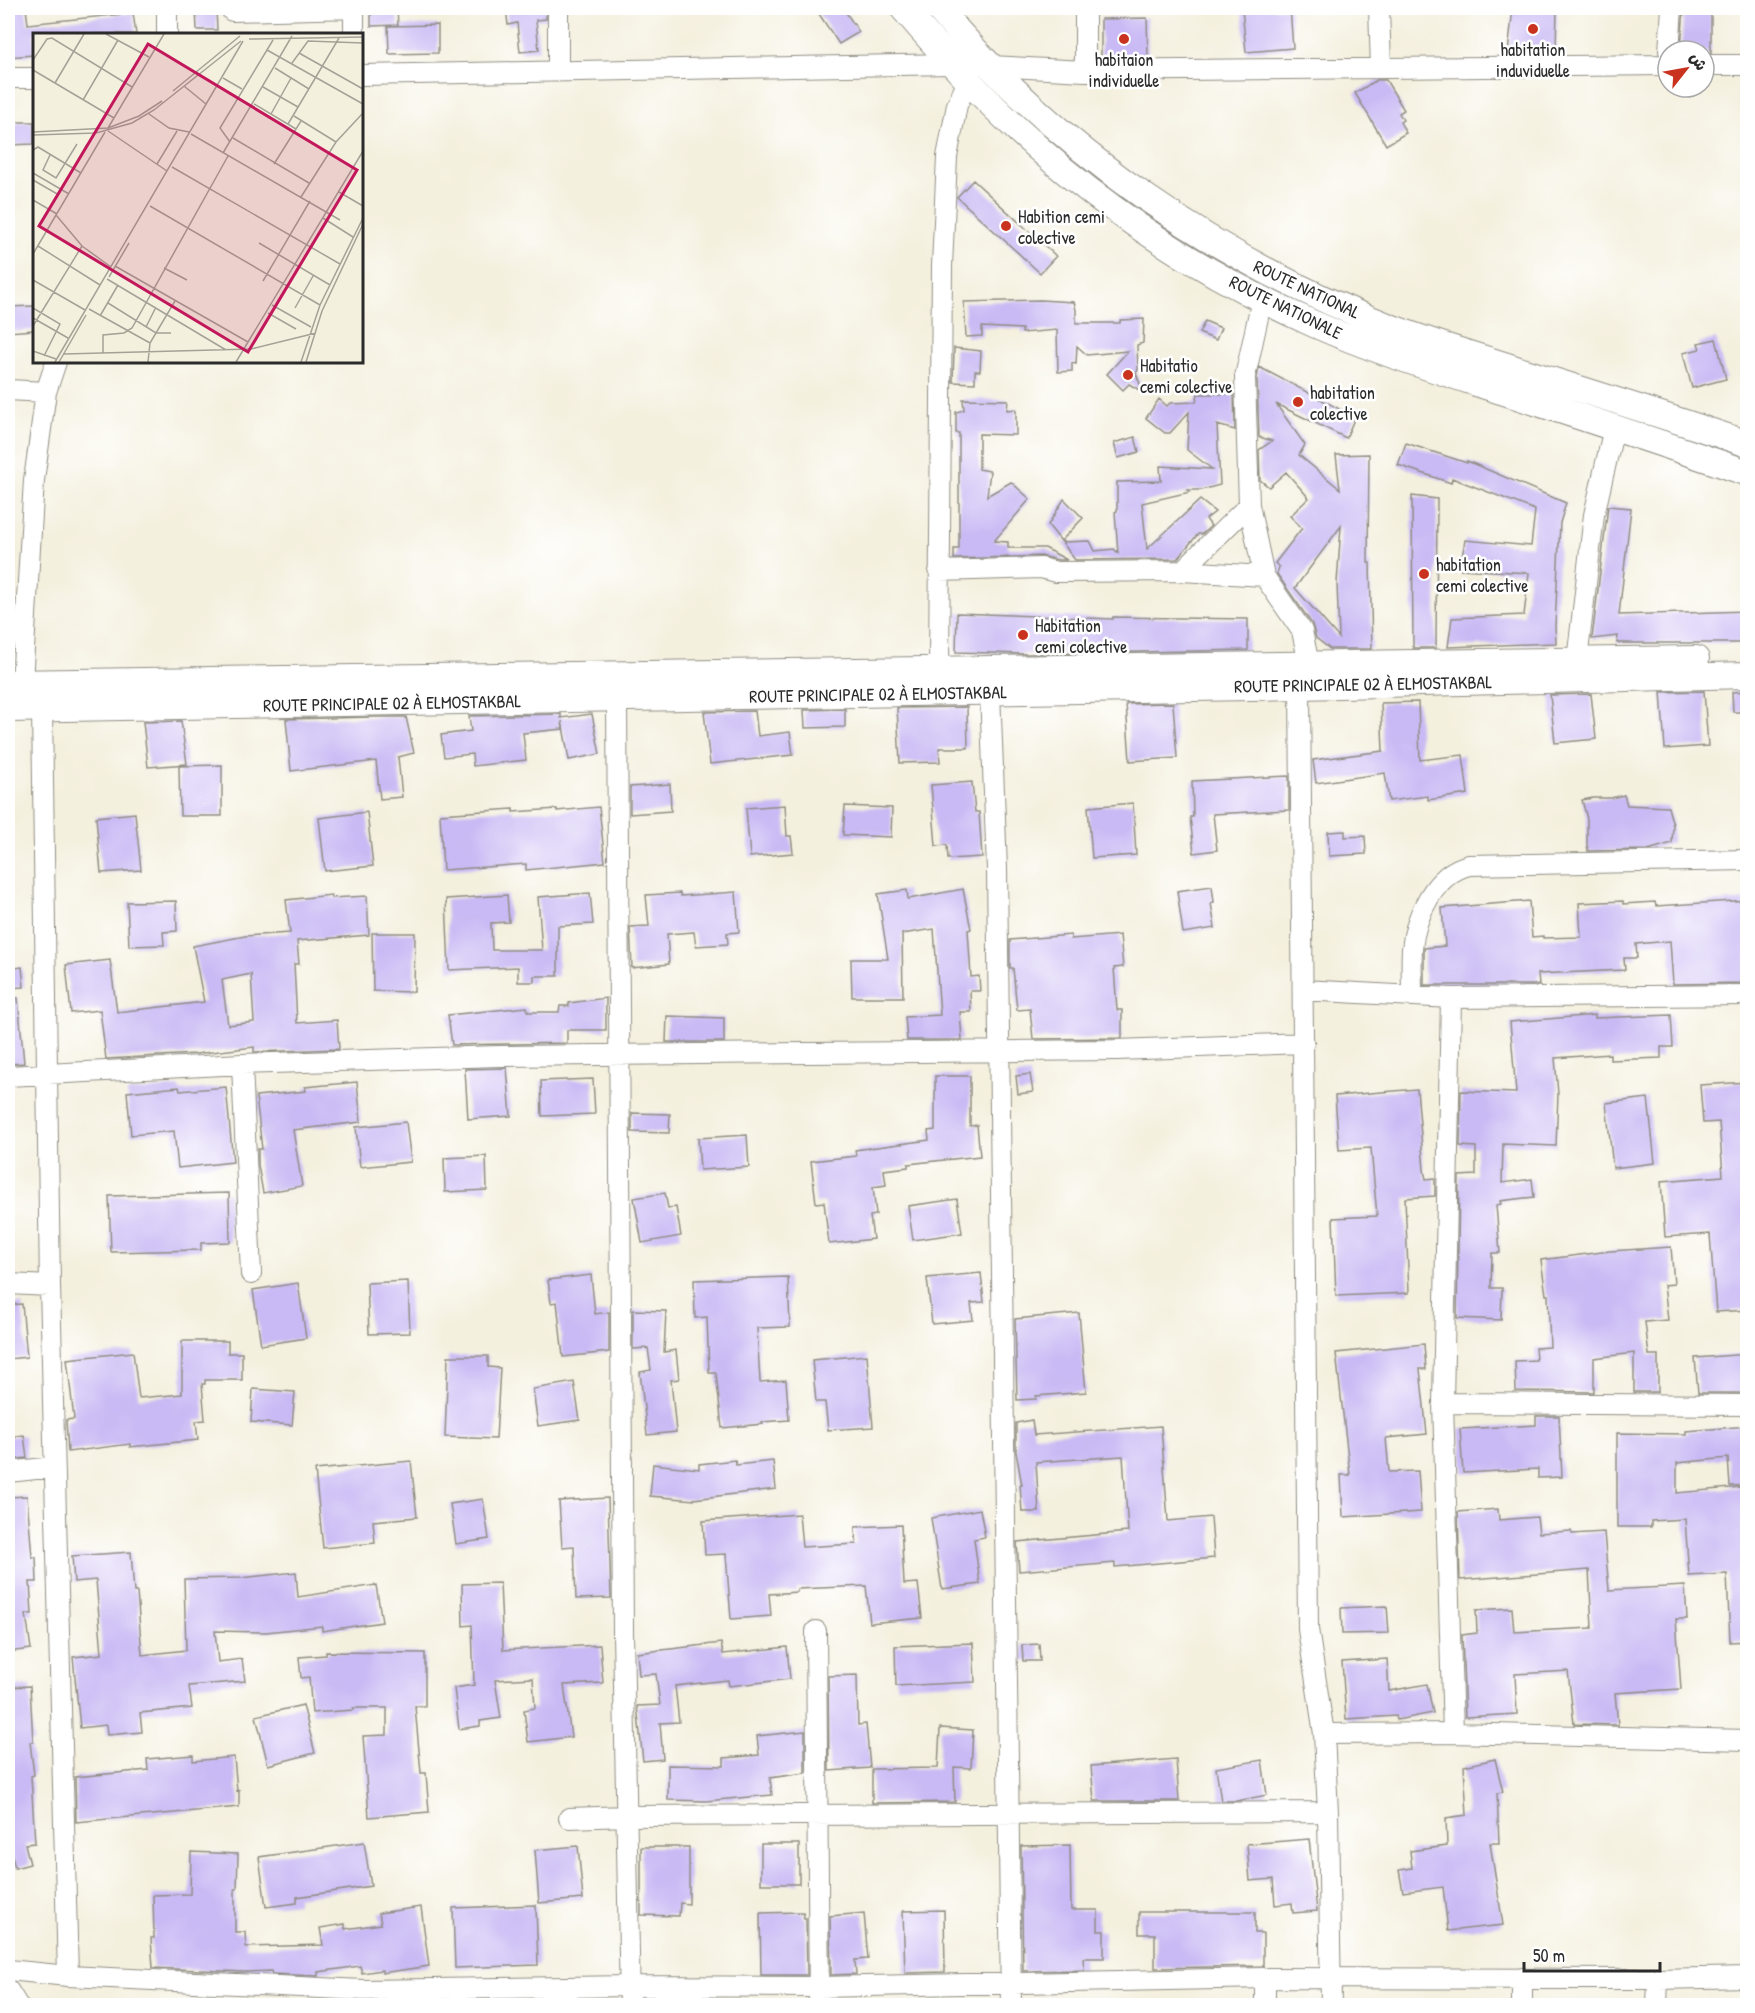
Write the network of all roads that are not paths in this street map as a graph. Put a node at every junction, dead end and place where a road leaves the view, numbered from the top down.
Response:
1 (166, 8) edge
2 (304, 8) edge
3 (354, 8) edge
4 (558, 8) edge
5 (903, 8) edge
6 (938, 8) edge
7 (1084, 8) edge
8 (1379, 8) edge
9 (1672, 8) edge
10 (232, 11) dead end
11 (167, 33) edge
12 (354, 33) edge
13 (1670, 39) edge
14 (1656, 64) edge
15 (1716, 65) edge
16 (1748, 65) edge
17 (992, 66) junction
18 (1381, 68) junction
19 (558, 71) junction
20 (1085, 71) junction
21 (959, 72) junction
22 (363, 75) edge
23 (8, 78) edge
24 (33, 78) edge
25 (1262, 298) junction
26 (56, 363) edge
27 (8, 390) edge
28 (46, 392) junction
29 (1614, 428) junction
30 (1748, 444) edge
31 (1748, 473) edge
32 (1249, 506) junction
33 (939, 570) junction
34 (1182, 571) junction
35 (1264, 576) junction
36 (1748, 658) edge
37 (1578, 661) junction
38 (939, 670) junction
39 (1304, 675) junction
40 (1748, 675) edge
41 (15, 683) edge
42 (990, 692) junction
43 (617, 698) junction
44 (8, 709) edge
45 (42, 709) junction
46 (1748, 860) edge
47 (1303, 990) junction
48 (1748, 995) edge
49 (1412, 996) junction
50 (1451, 998) junction
51 (1304, 1044) junction
52 (999, 1052) junction
53 (620, 1055) junction
54 (242, 1064) junction
55 (46, 1074) junction
56 (8, 1076) edge
57 (251, 1274) dead end
58 (8, 1284) edge
59 (50, 1286) junction
60 (1443, 1403) junction
61 (1748, 1405) edge
62 (54, 1467) junction
63 (8, 1472) edge
64 (816, 1631) dead end
65 (1453, 1733) junction
66 (1324, 1734) junction
67 (1748, 1740) edge
68 (1328, 1812) junction
69 (1009, 1814) junction
70 (818, 1815) junction
71 (627, 1816) junction
72 (569, 1818) dead end
73 (8, 1970) edge
74 (68, 1976) junction
75 (1332, 1977) junction
76 (1748, 1977) edge
77 (1265, 1978) junction
78 (1522, 1978) junction
79 (1658, 1979) junction
80 (1011, 1983) junction
81 (8, 1990) edge
82 (630, 1996) edge
83 (819, 1996) edge
84 (437, 1997) edge
85 (363, 1998) edge
86 (18, 2006) edge
87 (1011, 2006) edge
88 (1265, 2006) edge
89 (1331, 2006) edge
90 (1522, 2006) edge
91 (1658, 2006) edge

1 - 11 street
2 - 3 street
2 - 10 street
3 - 12 street
4 - 19 street
5 - 21 main road, ROUTE NATIONALE
6 - 17 main road, ROUTE NATIONAL
7 - 20 street
8 - 18 street
9 - 13 street
14 - 18 street
15 - 16 street
17 - 20 street
17 - 30 main road, ROUTE NATIONAL
18 - 20 street
19 - 21 street
19 - 22 street
21 - 25 main road, ROUTE NATIONALE
21 - 33 street
23 - 24 street
25 - 29 main road, ROUTE NATIONALE
25 - 32 street
26 - 28 street
27 - 28 street
28 - 41 street
29 - 31 main road, ROUTE NATIONALE
29 - 37 street
32 - 34 street
32 - 35 street
33 - 34 street
33 - 38 street
34 - 35 street
35 - 39 street
36 - 37 main road, ROUTE PRINCIPALE 02 À ELMOSTAKBAL
37 - 39 main road, ROUTE PRINCIPALE 02 À ELMOSTAKBAL
38 - 39 main road, ROUTE PRINCIPALE 02 À ELMOSTAKBAL
38 - 41 main road, ROUTE PRINCIPALE 02 À ELMOSTAKBAL
39 - 40 main road, ROUTE PRINCIPALE 02 À ELMOSTAKBAL
39 - 42 main road, ROUTE PRINCIPALE 02 À ELMOSTAKBAL
39 - 47 street
42 - 43 main road, ROUTE PRINCIPALE 02 À ELMOSTAKBAL
42 - 52 street
43 - 45 main road, ROUTE PRINCIPALE 02 À ELMOSTAKBAL
43 - 53 street
44 - 45 main road, ROUTE PRINCIPALE 02 À ELMOSTAKBAL
45 - 55 street
46 - 49 street
47 - 49 street
47 - 51 street
48 - 50 street
49 - 50 street
50 - 60 street
51 - 52 street
51 - 66 street
52 - 53 street
52 - 69 street
53 - 54 street
53 - 71 street
54 - 55 street
54 - 57 street
55 - 56 street
55 - 59 street
58 - 59 street
59 - 62 street
60 - 61 street
60 - 65 street
62 - 63 street
62 - 74 street
64 - 70 street
65 - 66 street
65 - 67 street
66 - 68 street
68 - 69 street
68 - 75 street
69 - 70 street
69 - 80 street
70 - 71 street
70 - 83 street
71 - 72 street
71 - 82 street
73 - 74 street
74 - 85 street
75 - 77 street
75 - 78 street
75 - 89 street
76 - 79 street
77 - 80 street
77 - 88 street
78 - 79 street
78 - 90 street
79 - 91 street
80 - 83 street
80 - 87 street
81 - 86 street
82 - 83 street
82 - 84 street
84 - 85 street

